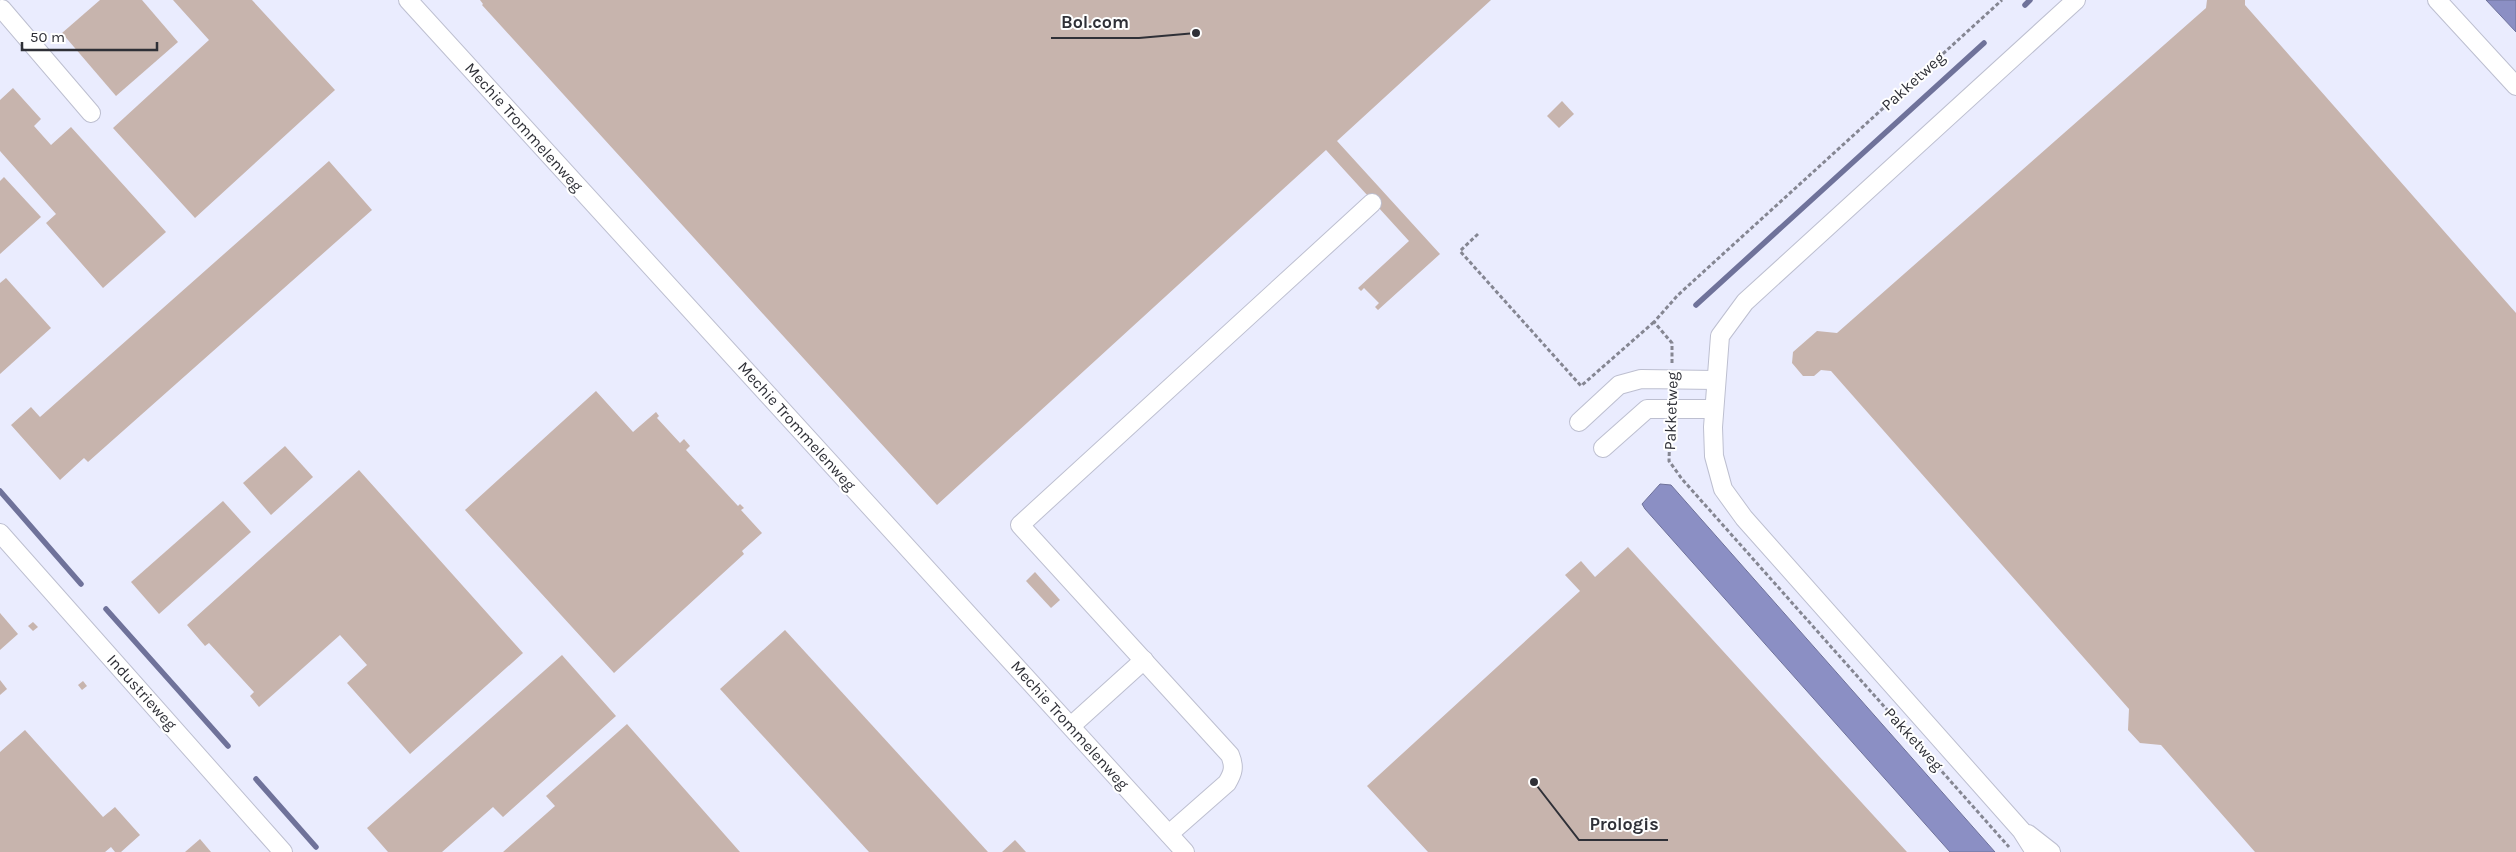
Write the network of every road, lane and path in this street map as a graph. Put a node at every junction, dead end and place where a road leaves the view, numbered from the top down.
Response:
1 (408, 0) edge
2 (2002, 0) edge
3 (2076, 0) edge
4 (2437, 0) edge
5 (5, 6) edge
6 (2516, 86) edge
7 (91, 113) dead end
8 (1372, 204) dead end
9 (1478, 234) dead end
10 (1654, 322) junction
11 (1672, 380) junction
12 (1716, 380) junction
13 (1667, 408) junction
14 (1714, 409) junction
15 (1579, 422) dead end
16 (1606, 452) dead end
17 (0, 532) edge
18 (1144, 660) junction
19 (1071, 726) junction
20 (2021, 830) junction
21 (1169, 834) junction
22 (284, 852) edge
23 (1185, 852) edge
24 (2014, 852) edge
25 (2036, 852) edge
26 (2051, 852) edge

1 - 19 street, Mechie Trommelenweg
2 - 10 path, Pakketweg
3 - 12 street, Pakketweg
4 - 6 street
5 - 7 street
8 - 18 street
9 - 10 path
10 - 11 path, Pakketweg
11 - 12 street
11 - 15 street
12 - 14 street, Pakketweg
13 - 14 street
13 - 16 street
13 - 24 path, Pakketweg
14 - 20 street, Pakketweg
17 - 22 street, Industrieweg
18 - 19 street
18 - 21 street
19 - 21 street, Mechie Trommelenweg
20 - 25 street
20 - 26 street
21 - 23 street, Mechie Trommelenweg

